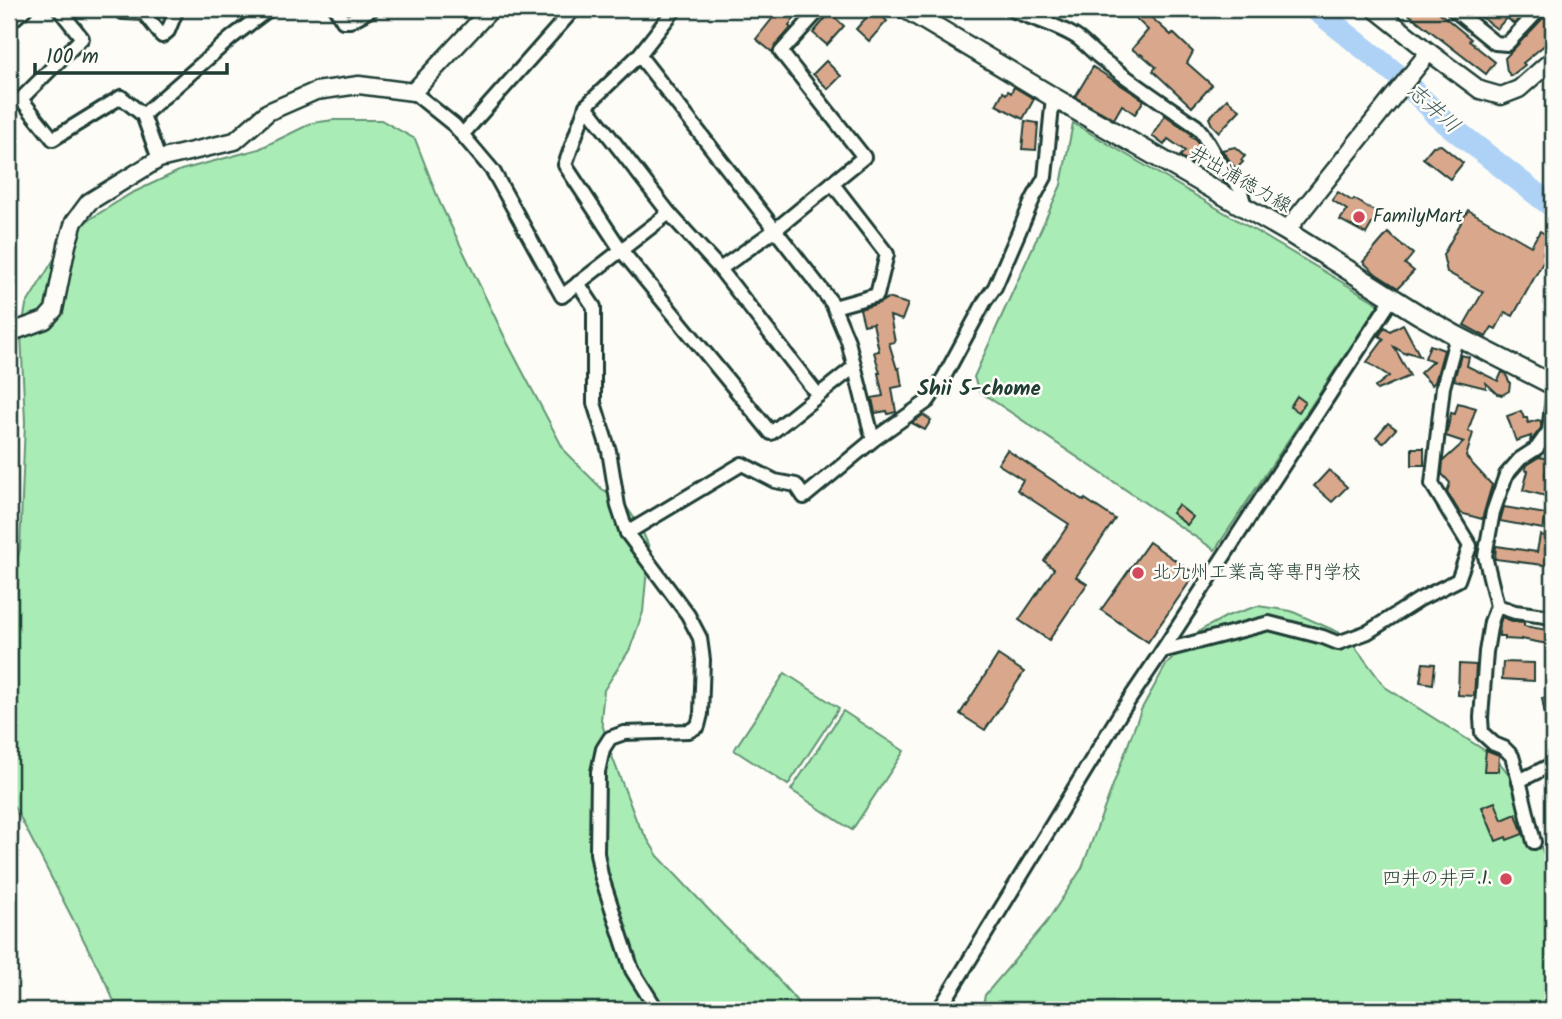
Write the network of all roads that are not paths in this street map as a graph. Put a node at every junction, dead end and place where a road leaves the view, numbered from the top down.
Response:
1 (25, 9) edge
2 (59, 9) edge
3 (121, 9) edge
4 (177, 9) edge
5 (269, 9) edge
6 (336, 9) edge
7 (372, 9) edge
8 (491, 9) edge
9 (575, 9) edge
10 (820, 9) edge
11 (906, 9) edge
12 (1010, 9) edge
13 (1375, 9) edge
14 (1452, 9) edge
15 (1540, 9) edge
16 (667, 11) edge
17 (9, 23) edge
18 (1429, 52) junction
19 (639, 55) junction
20 (1553, 59) edge
21 (413, 92) junction
22 (1053, 96) junction
23 (586, 106) junction
24 (143, 115) junction
25 (462, 135) junction
26 (159, 159) junction
27 (832, 183) junction
28 (1245, 207) junction
29 (669, 213) junction
30 (775, 230) junction
31 (1286, 231) junction
32 (621, 250) junction
33 (720, 269) junction
34 (578, 283) junction
35 (1393, 297) junction
36 (834, 307) junction
37 (9, 333) edge
38 (1457, 336) junction
39 (854, 367) junction
40 (1553, 385) edge
41 (818, 395) junction
42 (1553, 398) edge
43 (873, 440) junction
44 (627, 533) junction
45 (1497, 606) junction
46 (1553, 617) edge
47 (1162, 651) junction
48 (1553, 764) edge
49 (1520, 781) junction
50 (1534, 842) dead end
51 (657, 1010) edge
52 (939, 1010) edge

1 - 17 street
2 - 24 street
3 - 4 street
5 - 24 street
6 - 7 street
8 - 21 street
9 - 25 street
10 - 27 street
11 - 22 main road, 井出浦徳力線
12 - 28 street
13 - 18 street
14 - 15 street
16 - 19 street
18 - 20 street
18 - 31 street
19 - 23 street
19 - 30 street
21 - 25 street
21 - 26 street
22 - 28 main road, 井出浦徳力線
22 - 43 street
23 - 29 street
23 - 32 street
24 - 26 street
25 - 34 street
26 - 37 street
27 - 30 street
27 - 36 street
28 - 31 main road, 井出浦徳力線
29 - 32 street
29 - 33 street
30 - 33 street
30 - 36 street
31 - 35 main road, 井出浦徳力線
32 - 34 street
32 - 41 street
33 - 41 street
34 - 44 street
35 - 38 main road, 井出浦徳力線
35 - 47 street
36 - 39 street
38 - 40 main road, 井出浦徳力線
38 - 47 street
39 - 41 street
39 - 43 street
42 - 45 street
43 - 44 street
44 - 51 street
45 - 46 street
45 - 49 street
47 - 52 street
48 - 49 street
49 - 50 street

